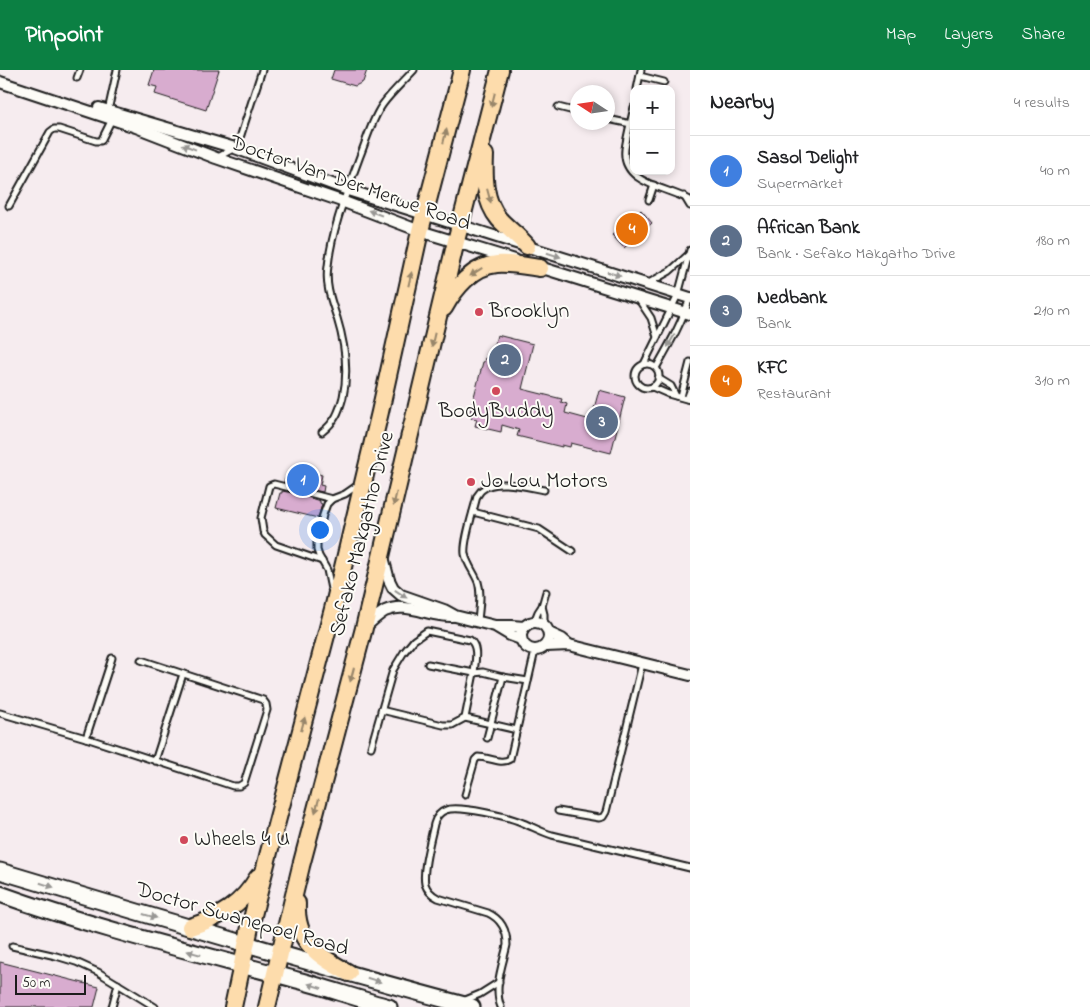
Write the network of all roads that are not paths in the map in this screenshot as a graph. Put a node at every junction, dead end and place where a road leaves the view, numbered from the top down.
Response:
1 (80, 70) edge
2 (117, 70) edge
3 (262, 70) edge
4 (414, 70) edge
5 (462, 70) edge
6 (500, 70) edge
7 (641, 73) edge
8 (0, 76) edge
9 (77, 78) dead end
10 (0, 82) edge
11 (664, 82) dead end
12 (558, 107) dead end
13 (570, 110) edge
14 (108, 116) junction
15 (615, 121) edge
16 (630, 124) joint
17 (485, 130) junction
18 (235, 148) junction
19 (216, 158) junction
20 (654, 185) junction
21 (348, 190) junction
22 (684, 196) junction
23 (649, 200) dead end
24 (690, 200) edge
25 (344, 202) junction
26 (9, 206) dead end
27 (690, 206) edge
28 (425, 214) junction
29 (460, 225) junction
30 (420, 231) junction
31 (456, 241) junction
32 (527, 246) junction
33 (689, 252) edge
34 (540, 268) junction
35 (647, 285) junction
36 (678, 295) junction
37 (638, 298) junction
38 (690, 298) edge
39 (672, 309) junction
40 (687, 314) edge
41 (438, 319) junction
42 (657, 337) junction
43 (690, 362) edge
44 (644, 364) junction
45 (656, 368) junction
46 (658, 378) junction
47 (652, 387) junction
48 (690, 390) edge
49 (678, 396) junction
50 (688, 399) edge
51 (322, 432) dead end
52 (364, 478) junction
53 (294, 489) dead end
54 (544, 490) dead end
55 (309, 493) dead end
56 (332, 498) junction
57 (473, 512) junction
58 (572, 551) dead end
59 (382, 554) junction
60 (322, 561) junction
61 (546, 592) dead end
62 (334, 605) junction
63 (542, 606) junction
64 (455, 616) junction
65 (478, 622) junction
66 (494, 626) junction
67 (542, 626) junction
68 (524, 627) junction
69 (364, 628) junction
70 (521, 639) junction
71 (569, 645) junction
72 (546, 646) junction
73 (535, 651) junction
74 (112, 658) dead end
75 (141, 660) dead end
76 (642, 663) junction
77 (428, 664) dead end
78 (474, 672) junction
79 (183, 674) junction
80 (690, 675) edge
81 (503, 677) junction
82 (528, 681) junction
83 (381, 710) junction
84 (0, 713) edge
85 (465, 718) junction
86 (491, 724) junction
87 (517, 730) junction
88 (86, 738) junction
89 (487, 738) dead end
90 (371, 747) dead end
91 (154, 761) junction
92 (465, 795) dead end
93 (558, 811) dead end
94 (268, 852) junction
95 (301, 866) junction
96 (690, 868) edge
97 (0, 871) edge
98 (1, 893) edge
99 (190, 927) junction
100 (246, 945) junction
101 (12, 946) dead end
102 (279, 954) junction
103 (242, 966) junction
104 (350, 973) junction
105 (274, 974) junction
106 (499, 982) junction
107 (118, 984) junction
108 (458, 1006) edge
109 (112, 1007) edge
110 (155, 1007) edge
111 (232, 1007) edge
112 (266, 1007) edge
113 (388, 1007) edge
114 (501, 1007) edge

1 - 9 lane
2 - 14 lane
3 - 18 lane
4 - 21 lane
28 -> 5 main road, Sefako Makgatho Drive
6 -> 17 main road, Sefako Makgatho Drive
7 - 11 lane
8 - 14 street, Doctor Van Der Merwe Road
10 - 14 street, Doctor Van Der Merwe Road
12 - 13 lane
14 - 18 street, Doctor Van Der Merwe Road
19 -> 14 street, Doctor Van Der Merwe Road
14 - 26 lane
15 - 16 lane
16 - 20 lane
17 - 29 main road, Sefako Makgatho Drive
17 -> 32 main road
18 - 19 lane
18 - 21 street, Doctor Van Der Merwe Road
19 - 25 street, Doctor Van Der Merwe Road
20 - 22 lane
20 - 23 lane
21 - 25 lane
21 - 28 street, Doctor Van Der Merwe Road
22 - 24 lane
22 - 27 lane
30 -> 25 street, Doctor Van Der Merwe Road
25 - 51 lane
28 - 29 street, Doctor Van Der Merwe Road
28 - 30 main road, Sefako Makgatho Drive
29 - 31 main road, Sefako Makgatho Drive
29 - 32 street, Doctor Van Der Merwe Road
30 - 31 street, Doctor Van Der Merwe Road
52 -> 30 main road, Sefako Makgatho Drive
31 - 34 street, Doctor Van Der Merwe Road
31 - 41 main road, Sefako Makgatho Drive
32 -> 35 street, Doctor Van Der Merwe Road
33 - 35 lane
33 - 36 lane
34 - 37 street, Doctor Van Der Merwe Road
34 -> 41 main road
35 - 36 street, Doctor Van Der Merwe Road
36 - 38 street, Doctor Van Der Merwe Road
36 - 39 lane
37 - 39 street, Doctor Van Der Merwe Road
37 - 42 lane
38 - 40 lane
39 - 40 street, Doctor Van Der Merwe Road
39 - 42 lane
40 -> 45 lane
41 -> 59 main road, Sefako Makgatho Drive
42 - 44 lane
43 - 49 lane
44 - 45 lane
44 - 47 lane
45 - 46 lane
46 - 47 lane
46 - 49 lane
47 - 49 lane
48 - 50 lane
49 - 50 lane
52 - 56 lane
52 - 62 main road, Sefako Makgatho Drive
53 - 60 lane
54 - 57 lane
55 - 56 lane
56 - 60 lane
57 - 58 lane
57 - 65 lane
59 -> 64 street
59 - 69 main road, Sefako Makgatho Drive
60 - 62 lane
61 - 63 lane
94 -> 62 main road, Sefako Makgatho Drive
63 - 67 lane
63 - 67 lane
64 - 65 street
64 - 69 street
65 - 66 street
66 - 68 street
66 - 70 street
67 - 68 street
67 - 71 street
67 - 72 street
68 - 70 street
69 -> 95 main road, Sefako Makgatho Drive
70 - 73 street
71 - 72 street
71 - 76 street
72 - 73 street
73 - 82 lane
74 - 88 lane
75 - 79 lane
76 - 80 street
76 - 93 lane
77 - 78 lane
78 - 81 lane
78 - 83 lane
78 - 85 lane
79 - 91 lane
79 - 91 lane
81 - 82 lane
81 - 86 lane
82 - 87 lane
83 - 85 lane
83 - 90 lane
84 - 88 lane
85 - 86 lane
86 - 87 lane
86 - 89 lane
87 - 92 lane
88 - 91 lane
94 - 99 main road
94 - 100 main road, Sefako Makgatho Drive
95 - 102 main road, Sefako Makgatho Drive
95 - 104 main road
96 - 106 lane
97 -> 99 main road, Doctor Swanepoel Road
103 -> 98 main road, Doctor Swanepoel Road
99 - 100 main road, Doctor Swanepoel Road
100 - 102 main road, Doctor Swanepoel Road
100 - 103 main road, Sefako Makgatho Drive
101 - 107 lane
102 - 104 main road, Doctor Swanepoel Road
102 - 105 main road, Sefako Makgatho Drive
103 - 105 main road, Doctor Swanepoel Road
103 - 111 main road, Sefako Makgatho Drive
104 -> 108 main road, Doctor Swanepoel Road
105 - 112 main road, Sefako Makgatho Drive
113 -> 105 main road, Doctor Swanepoel Road
106 - 108 lane
106 - 114 lane
107 - 109 lane
107 - 110 lane

